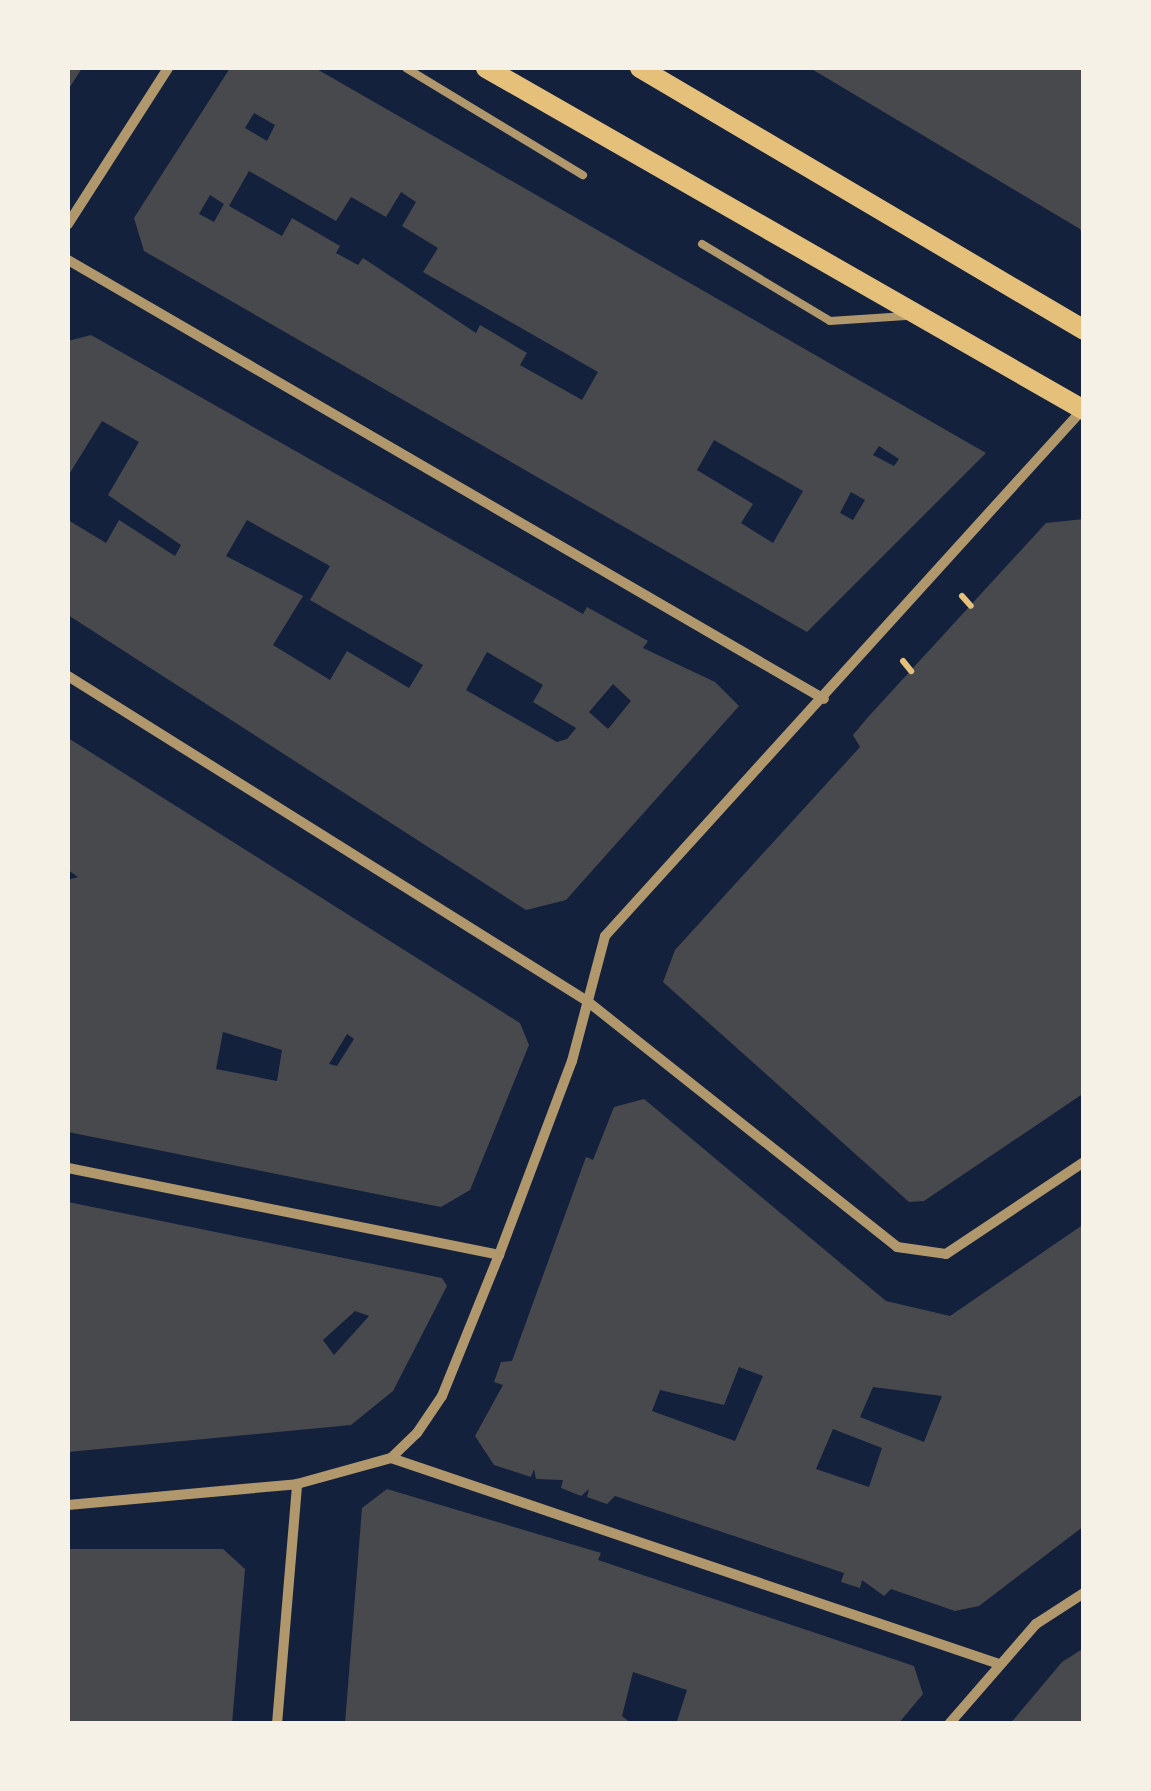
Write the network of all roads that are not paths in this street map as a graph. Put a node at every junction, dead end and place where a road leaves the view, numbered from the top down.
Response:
1 (168, 68) edge
2 (406, 68) edge
3 (486, 68) edge
4 (640, 68) edge
5 (582, 174) dead end
6 (68, 224) edge
7 (702, 244) dead end
8 (68, 260) edge
9 (918, 315) junction
10 (1084, 330) edge
11 (1083, 410) edge
12 (68, 676) edge
13 (824, 699) junction
14 (588, 1002) junction
15 (1084, 1162) edge
16 (68, 1168) edge
17 (499, 1254) junction
18 (391, 1458) junction
19 (297, 1484) junction
20 (68, 1505) edge
21 (1084, 1593) edge
22 (999, 1664) junction
23 (278, 1724) edge
24 (949, 1724) edge

1 - 6 street
2 - 5 lane
3 - 9 main road
4 - 10 main road
7 - 9 lane
8 - 13 street
9 - 11 main road
11 - 13 street
12 - 14 street
13 - 14 street
14 - 15 street
14 - 17 street
16 - 17 street
17 - 18 street
18 - 19 street
18 - 22 street
19 - 20 street
19 - 23 street
21 - 22 street
22 - 24 street

